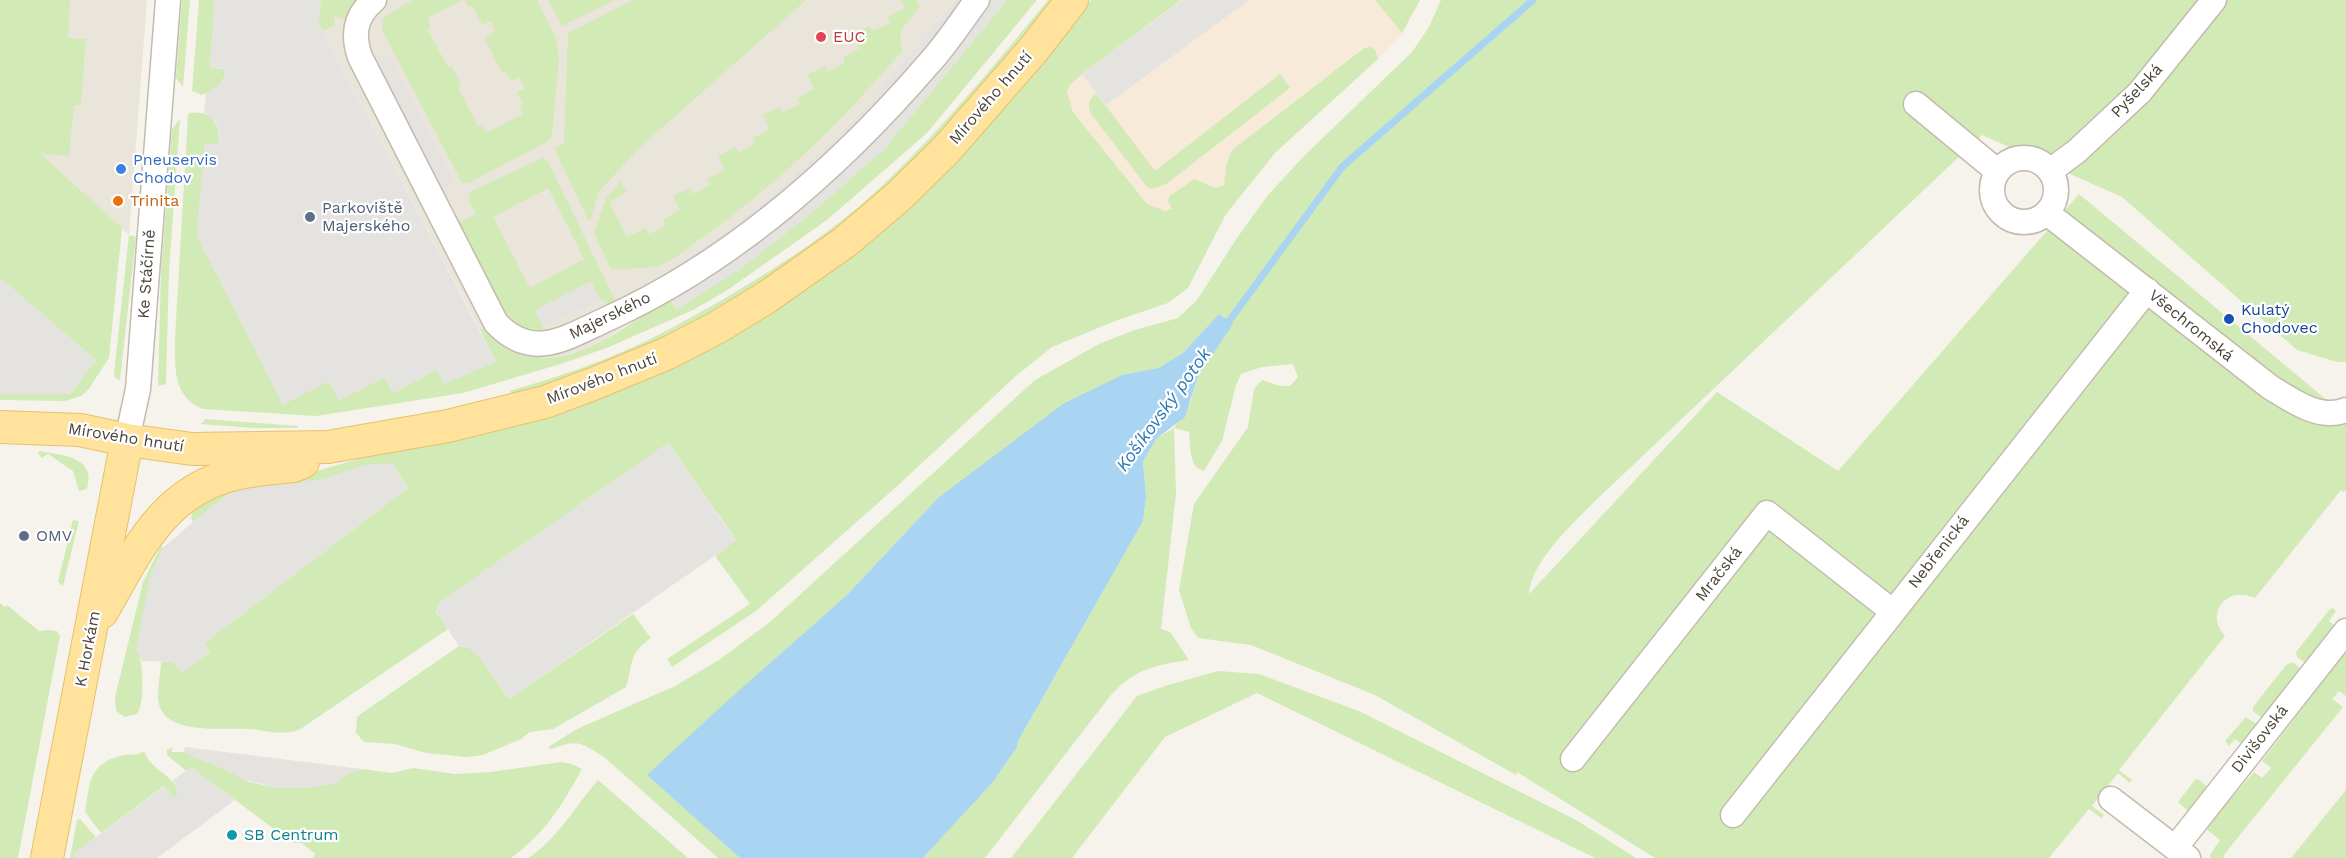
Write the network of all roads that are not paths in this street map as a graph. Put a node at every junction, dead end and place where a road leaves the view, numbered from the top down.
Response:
1 (168, 0) edge
2 (374, 0) edge
3 (978, 0) edge
4 (1072, 0) edge
5 (2214, 0) edge
6 (1916, 104) dead end
7 (1997, 171) junction
8 (2050, 171) junction
9 (2047, 213) junction
10 (2147, 291) junction
11 (2346, 410) edge
12 (0, 427) edge
13 (127, 440) junction
14 (328, 447) junction
15 (1892, 611) junction
16 (91, 631) junction
17 (2346, 631) edge
18 (1573, 759) dead end
19 (2111, 799) dead end
20 (1733, 815) dead end
21 (2182, 853) edge
22 (47, 858) edge

1 - 13 street, Ke Stáčírně
2 - 3 street, Majerského
4 - 14 main road, Mírového hnutí
5 - 8 street, Pyšelská
6 - 7 street
7 - 8 street
7 - 9 street
8 - 9 street
9 - 10 street, Všechromská
10 - 11 street, Všechromská
10 - 15 street, Nebřenická
12 - 13 main road, Mírového hnutí
13 - 14 main road, Mírového hnutí
13 - 16 main road, K Horkám
14 - 16 main road
15 - 18 street, Mračská
15 - 20 street, Nebřenická
16 - 22 main road, K Horkám
17 - 21 street, Divišovská
19 - 21 street, Divišovská

